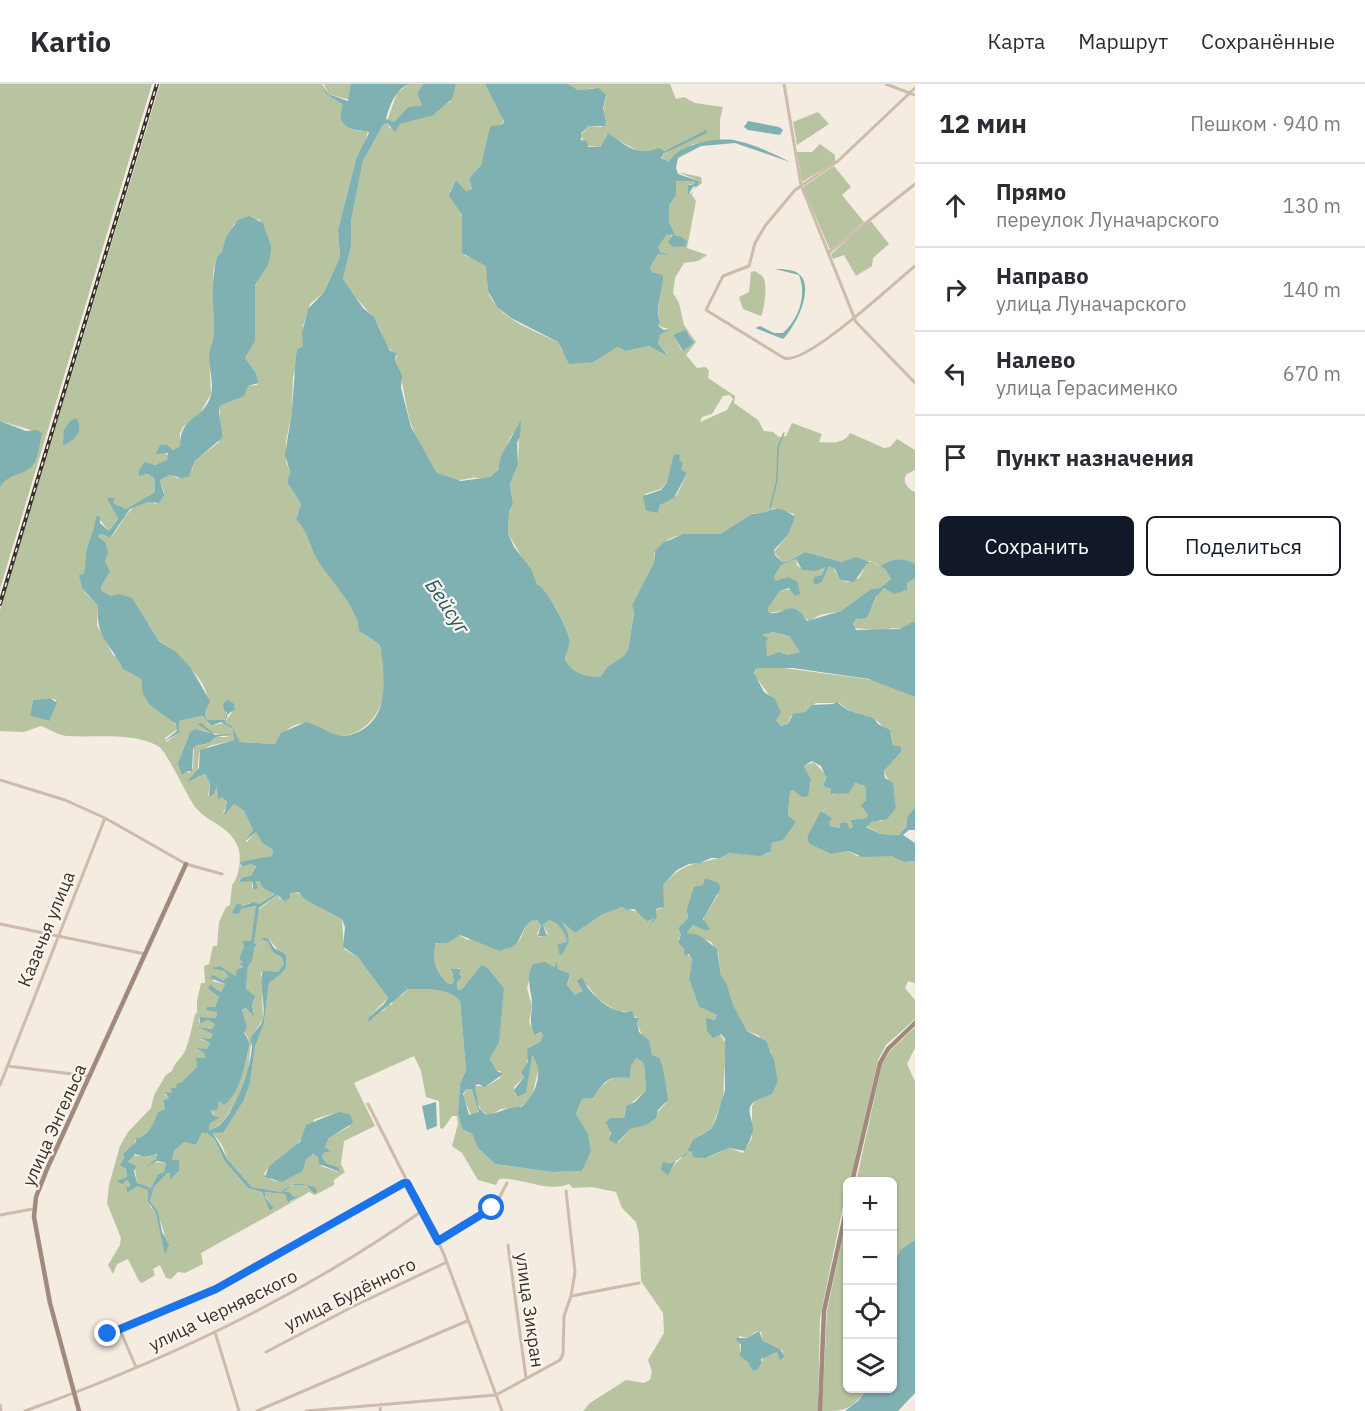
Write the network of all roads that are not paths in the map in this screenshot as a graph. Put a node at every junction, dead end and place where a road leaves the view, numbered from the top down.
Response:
1 (784, 84) edge
2 (886, 84) edge
3 (915, 88) edge
4 (913, 93) edge
5 (915, 184) edge
6 (801, 185) junction
7 (828, 253) junction
8 (915, 266) edge
9 (853, 316) junction
10 (915, 383) edge
11 (0, 780) edge
12 (105, 818) junction
13 (186, 864) junction
14 (222, 874) dead end
15 (0, 924) edge
16 (58, 935) junction
17 (147, 954) junction
18 (915, 1023) edge
19 (7, 1066) junction
20 (91, 1076) junction
21 (0, 1084) edge
22 (368, 1104) dead end
23 (853, 1177) edge
24 (407, 1183) junction
25 (507, 1183) dead end
26 (566, 1191) dead end
27 (33, 1209) junction
28 (422, 1211) junction
29 (0, 1215) edge
30 (843, 1225) edge
31 (438, 1241) junction
32 (508, 1245) dead end
33 (447, 1262) junction
34 (639, 1283) dead end
35 (571, 1296) junction
36 (467, 1321) junction
37 (104, 1330) dead end
38 (120, 1330) junction
39 (215, 1332) junction
40 (266, 1352) dead end
41 (136, 1367) junction
42 (526, 1378) junction
43 (74, 1393) junction
44 (496, 1395) junction
45 (381, 1404) junction
46 (0, 1406) edge
47 (1, 1411) edge
48 (25, 1411) edge
49 (79, 1411) edge
50 (239, 1411) edge
51 (257, 1411) edge
52 (306, 1411) edge
53 (380, 1411) edge
54 (502, 1411) edge
55 (820, 1411) edge

1 - 6 street
2 - 4 street
3 - 4 street
4 - 6 street
5 - 7 street
6 - 7 street
6 - 9 street
7 - 9 street
8 - 9 street
9 - 10 street
11 - 12 street
12 - 13 street
12 - 16 street, Казачья улица
13 - 14 street
13 - 17 street, улица Энгельса
15 - 16 street
16 - 17 street
16 - 19 street, Казачья улица
17 - 20 street, улица Энгельса
18 - 23 street
19 - 20 street
19 - 21 street, Казачья улица
20 - 27 street, улица Энгельса
22 - 24 street
24 - 28 street
24 - 38 street
25 - 31 street
26 - 35 street
27 - 29 street
27 - 43 street, улица Энгельса
28 - 31 street
28 - 39 street, улица Чернявского
30 - 55 street
31 - 33 street
32 - 42 street, улица Зикран
33 - 36 street
33 - 40 street, улица Будённого
34 - 35 street
35 - 42 street
36 - 44 street
36 - 51 street
37 - 38 street
38 - 41 street
39 - 41 street, улица Чернявского
39 - 50 street
41 - 43 street, улица Чернявского
42 - 44 street
43 - 48 street, улица Чернявского
43 - 49 street, улица Энгельса
44 - 45 street
44 - 54 street
45 - 52 street
45 - 53 street
46 - 47 street

